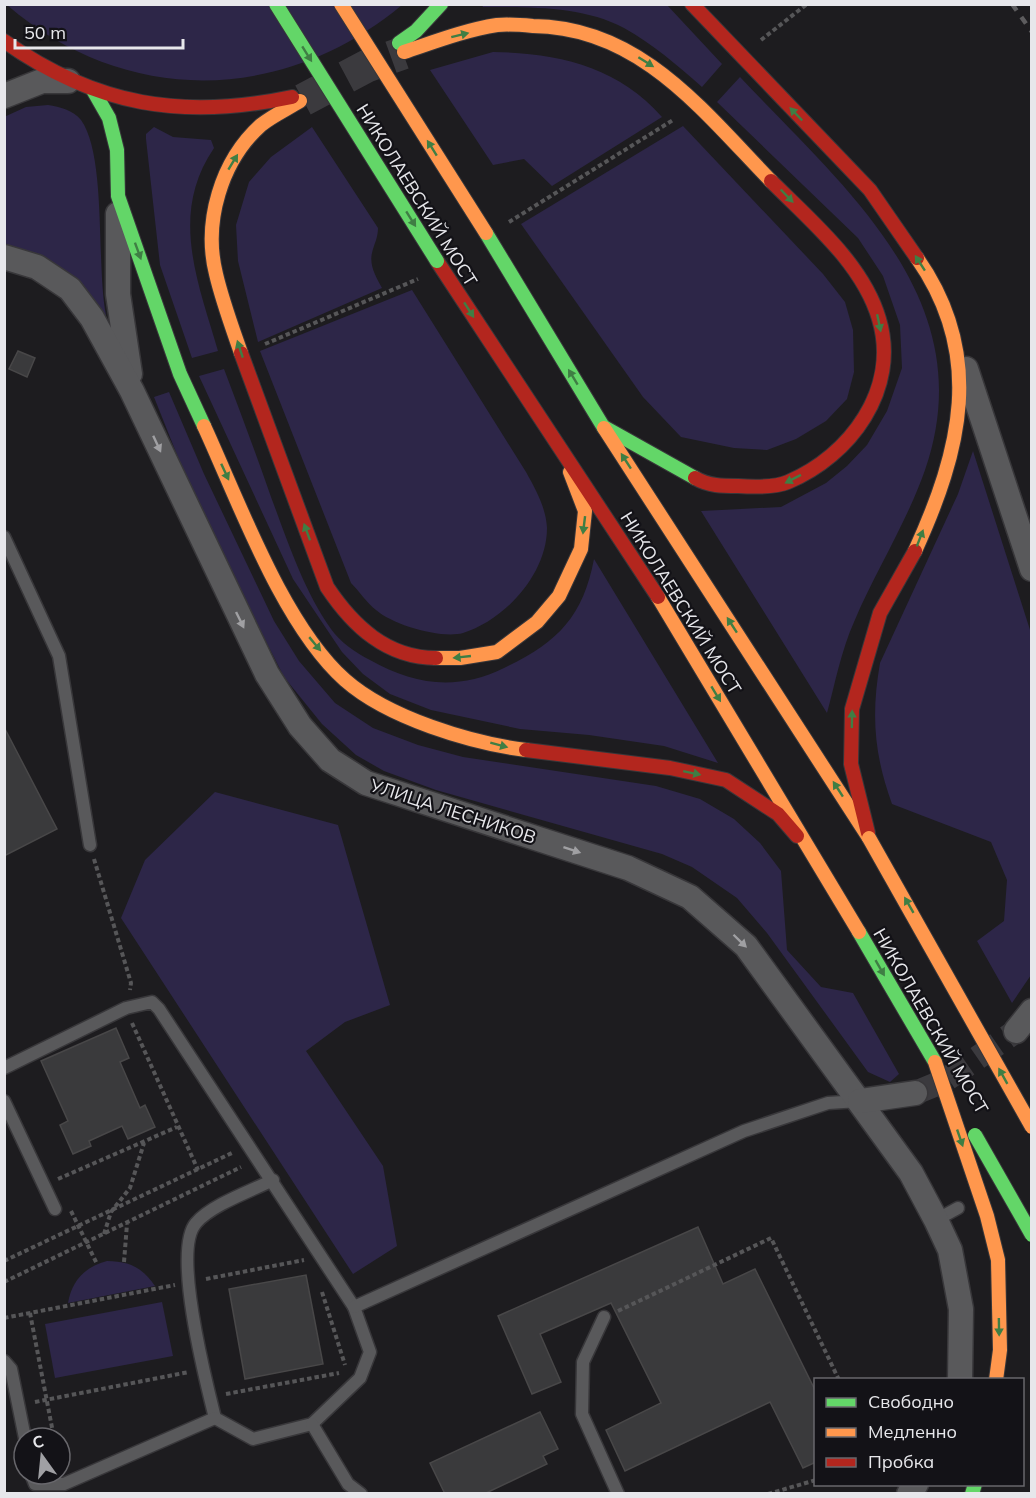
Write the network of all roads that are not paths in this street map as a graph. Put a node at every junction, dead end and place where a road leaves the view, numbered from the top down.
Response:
1 (276, 4) edge
2 (341, 4) edge
3 (441, 4) edge
4 (692, 4) edge
5 (4, 40) edge
6 (82, 86) junction
7 (4, 96) edge
8 (118, 196) junction
9 (4, 257) edge
10 (955, 334) junction
11 (132, 391) junction
12 (604, 427) junction
13 (561, 450) junction
14 (4, 537) edge
15 (1032, 569) edge
16 (869, 838) junction
17 (90, 845) road end
18 (819, 863) junction
19 (1032, 1011) edge
20 (1016, 1031) tunnel mouth
21 (935, 1062) junction
22 (4, 1068) edge
23 (915, 1093) tunnel mouth
24 (4, 1101) edge
25 (860, 1101) junction
26 (1032, 1127) edge
27 (273, 1180) junction
28 (958, 1208) dead end
29 (55, 1209) road end
30 (936, 1220) junction
31 (1032, 1235) edge
32 (354, 1307) junction
33 (604, 1317) road end
34 (4, 1361) edge
35 (960, 1378) edge
36 (996, 1378) edge
37 (215, 1418) junction
38 (312, 1424) junction
39 (22, 1426) edge
40 (72, 1481) edge
41 (362, 1494) edge
42 (618, 1494) edge

1 -> 13 main road, НИКОЛАЕВСКИЙ МОСТ, bridge
12 -> 2 main road, НИКОЛАЕВСКИЙ МОСТ, bridge
3 -> 12 main road
10 -> 4 main road
5 - 6 main road
6 - 7 street
6 - 8 main road
13 -> 6 main road
8 - 11 street
8 -> 18 main road
9 - 11 street
10 - 15 street
16 -> 10 main road
11 -> 25 street, УЛИЦА ЛЕСНИКОВ
16 -> 12 main road, НИКОЛАЕВСКИЙ МОСТ
13 -> 18 main road, НИКОЛАЕВСКИЙ МОСТ
14 - 17 lane
26 -> 16 main road, НИКОЛАЕВСКИЙ МОСТ, bridge
18 -> 21 main road, НИКОЛАЕВСКИЙ МОСТ
19 - 20 street
21 - 31 main road, НИКОЛАЕВСКИЙ МОСТ, bridge
21 -> 36 main road, bridge
22 - 27 lane
23 - 25 street
24 - 29 lane
25 - 30 street, УЛИЦА ЛЕСНИКОВ
25 - 32 lane
27 - 32 lane
27 - 37 lane
28 - 30 lane
30 - 35 street, УЛИЦА ЛЕСНИКОВ
32 - 38 lane
33 - 42 lane
34 - 39 lane
37 - 38 lane
37 - 40 lane
38 - 41 lane

